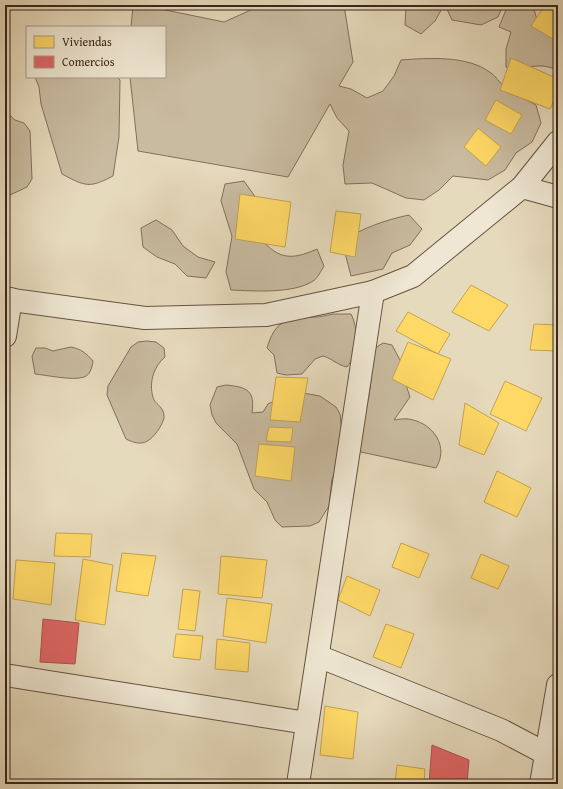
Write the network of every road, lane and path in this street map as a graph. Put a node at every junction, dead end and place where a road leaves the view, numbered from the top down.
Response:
1 (558, 142) edge
2 (522, 187) junction
3 (558, 197) edge
4 (373, 292) junction
5 (8, 299) edge
6 (5, 336) edge
7 (318, 656) junction
8 (5, 676) edge
9 (558, 685) edge
10 (308, 723) junction
11 (552, 756) edge
12 (298, 784) edge
13 (541, 784) edge

1 - 2 street
2 - 3 street
2 - 4 street
4 - 5 street
4 - 7 street
5 - 6 street
7 - 10 street
7 - 11 street
8 - 10 street
9 - 11 street
10 - 12 street
11 - 13 street

